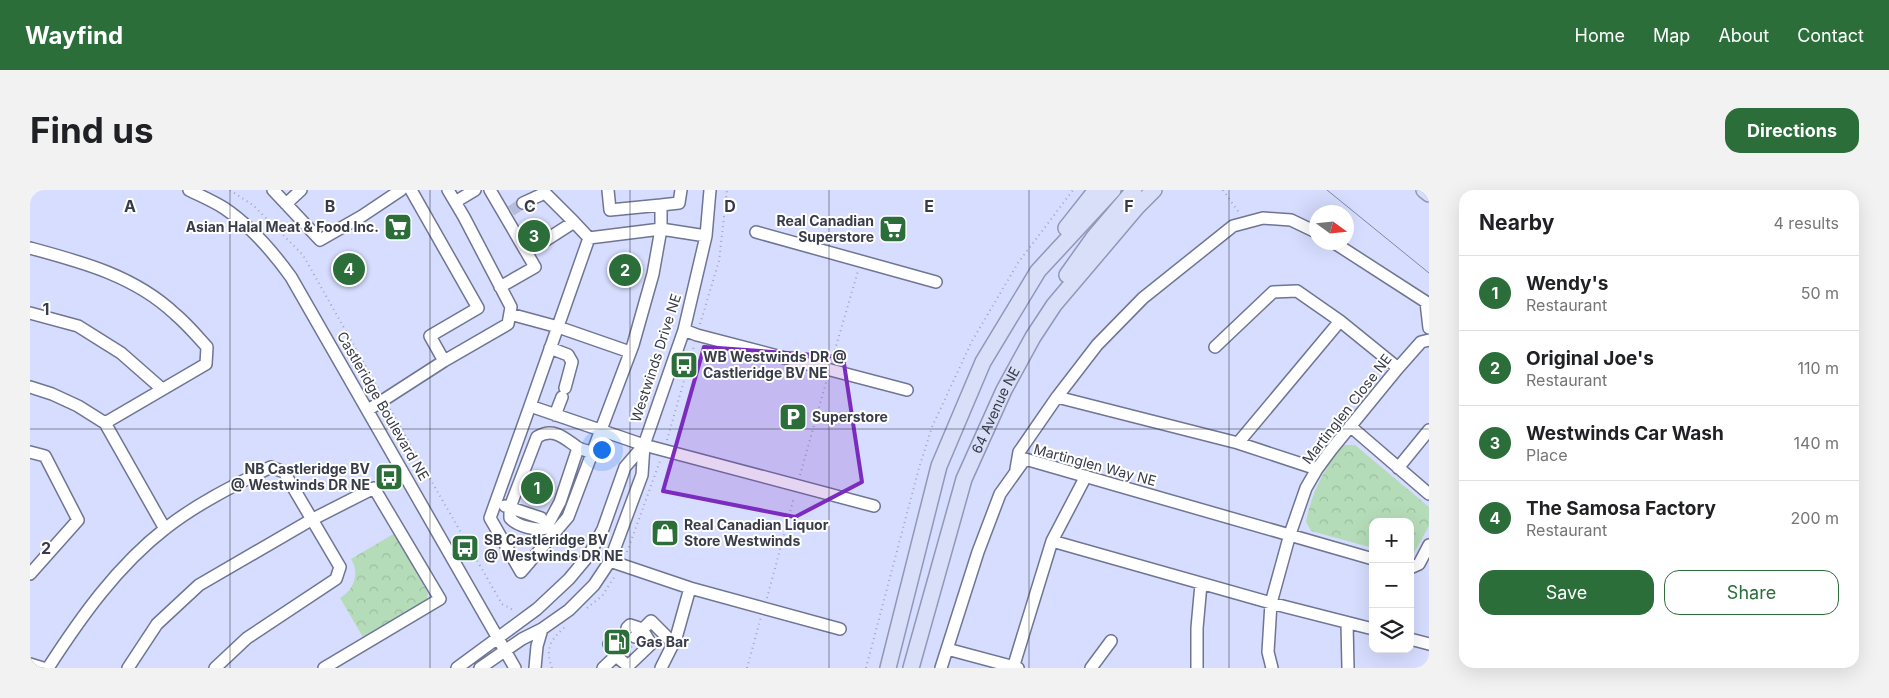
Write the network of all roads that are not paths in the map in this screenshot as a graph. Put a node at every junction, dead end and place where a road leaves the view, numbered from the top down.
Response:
1 (189, 190) edge
2 (273, 190) edge
3 (301, 190) edge
4 (401, 190) edge
5 (411, 190) edge
6 (448, 190) edge
7 (475, 190) edge
8 (490, 190) edge
9 (608, 190) edge
10 (681, 190) edge
11 (710, 190) edge
12 (1096, 190) edge
13 (1114, 190) edge
14 (1134, 190) edge
15 (1154, 190) edge
16 (1424, 190) edge
17 (1429, 194) edge
18 (455, 202) junction
19 (523, 203) tunnel mouth
20 (286, 204) junction
21 (661, 205) junction
22 (574, 222) junction
23 (661, 229) junction
24 (1309, 229) edge
25 (756, 232) dead end
26 (706, 236) junction
27 (589, 238) junction
28 (546, 240) tunnel mouth
29 (30, 248) edge
30 (1346, 250) edge
31 (1038, 270) junction
32 (936, 282) dead end
33 (500, 287) junction
34 (1054, 305) junction
35 (30, 313) edge
36 (510, 314) junction
37 (1340, 321) junction
38 (558, 328) junction
39 (1429, 328) edge
40 (684, 330) junction
41 (1429, 340) edge
42 (550, 348) junction
43 (1215, 348) dead end
44 (630, 352) junction
45 (444, 361) junction
46 (1398, 368) junction
47 (30, 387) edge
48 (162, 389) junction
49 (907, 390) dead end
50 (1057, 397) junction
51 (530, 406) junction
52 (368, 410) junction
53 (555, 415) junction
54 (105, 423) junction
55 (1350, 426) junction
56 (1429, 430) edge
57 (601, 431) junction
58 (1238, 443) junction
59 (644, 445) junction
60 (578, 448) junction
61 (30, 452) edge
62 (593, 452) junction
63 (1398, 468) junction
64 (1317, 469) junction
65 (1015, 473) junction
66 (1086, 476) junction
67 (1429, 494) edge
68 (495, 503) junction
69 (874, 506) dead end
70 (510, 507) junction
71 (541, 518) dead end
72 (311, 520) junction
73 (165, 529) junction
74 (1290, 534) junction
75 (1052, 541) junction
76 (1429, 546) edge
77 (1369, 558) edge
78 (610, 561) junction
79 (1414, 566) edge
80 (30, 574) edge
81 (1201, 584) junction
82 (690, 588) junction
83 (1271, 603) junction
84 (1347, 623) junction
85 (626, 628) dead end
86 (1369, 628) edge
87 (840, 629) dead end
88 (542, 630) junction
89 (638, 633) junction
90 (497, 637) junction
91 (1414, 640) edge
92 (612, 641) dead end
93 (1111, 641) dead end
94 (674, 644) junction
95 (1429, 644) edge
96 (947, 649) junction
97 (506, 651) junction
98 (618, 654) junction
99 (30, 664) edge
100 (43, 668) edge
101 (48, 668) edge
102 (128, 668) edge
103 (215, 668) edge
104 (324, 668) edge
105 (458, 668) edge
106 (480, 668) edge
107 (516, 668) edge
108 (535, 668) edge
109 (603, 668) edge
110 (661, 668) edge
111 (888, 668) edge
112 (911, 668) edge
113 (941, 668) edge
114 (1014, 668) edge
115 (1091, 668) edge
116 (1197, 668) edge
117 (1272, 668) edge
118 (1348, 668) edge

1 - 52 street, Castleridge Boulevard NE
2 - 20 street
3 - 20 street
4 - 20 street
5 - 45 street
6 - 18 street
7 - 18 street
8 - 33 street
9 - 21 street
10 - 21 street
11 - 26 street, Westwinds Drive NE
12 - 31 main road
13 - 31 main road, 64 Avenue NE
14 - 34 main road
15 - 34 main road, 64 Avenue NE
16 - 17 main road
18 - 33 street
19 - 22 street
21 - 23 street
22 - 27 street
22 - 28 street
23 - 26 street
23 - 27 street
23 - 44 street
24 - 50 street
25 - 32 street
26 - 40 street, Westwinds Drive NE
27 - 38 street
29 - 48 street
30 - 39 street
31 - 111 main road, 64 Avenue NE
33 - 36 street
34 - 112 main road, 64 Avenue NE
35 - 48 street
36 - 38 street
36 - 45 street
37 - 43 street
37 - 46 street
37 - 58 street
38 - 42 street
38 - 44 street
40 - 49 street
40 - 59 street, Westwinds Drive NE
41 - 46 street, Martinglen Close NE
42 - 51 street
42 - 53 street
44 - 57 street
45 - 52 street
46 - 55 street, Martinglen Close NE
47 - 54 street
48 - 54 street
50 - 58 street
50 - 65 street
51 - 53 street
51 - 68 street
52 - 90 street, Castleridge Boulevard NE
53 - 57 street
54 - 73 street
55 - 63 street
55 - 64 street, Martinglen Close NE
56 - 63 street
57 - 59 street
57 - 62 street
58 - 64 street
59 - 69 street
59 - 78 street, Westwinds Drive NE
59 - 90 street, Westwinds Drive NE
60 - 62 street
60 - 70 street
60 - 70 street
61 - 80 street
62 - 68 street
63 - 67 street
64 - 74 street, Martinglen Close NE
65 - 66 street, Martinglen Way NE
65 - 96 street, Martinglen Way NE
66 - 74 street, Martinglen Way NE
66 - 75 street
68 - 70 street
70 - 71 street
72 - 73 street
72 - 102 street
72 - 103 street
72 - 104 street
73 - 101 street
74 - 77 street, Martinglen Way NE
74 - 83 street, Martinglen Close NE
75 - 81 street
75 - 114 street
76 - 79 street
78 - 82 street
78 - 88 street, Westwinds Drive NE
81 - 83 street
81 - 116 street
82 - 87 street
82 - 94 street
83 - 84 street
83 - 117 street, Martinglen Close NE
84 - 86 street
84 - 118 street
85 - 89 street
88 - 97 street, Westwinds Drive NE
88 - 108 street
89 - 94 street
89 - 98 street
90 - 97 street, Castleridge Boulevard NE
90 - 105 street, Westwinds Drive NE
91 - 95 street
92 - 98 street
93 - 115 street
94 - 110 street
96 - 113 street, Martinglen Way NE
96 - 114 street
97 - 106 street, Westwinds Drive NE
97 - 107 street, Castleridge Boulevard NE
98 - 109 street
99 - 100 street

